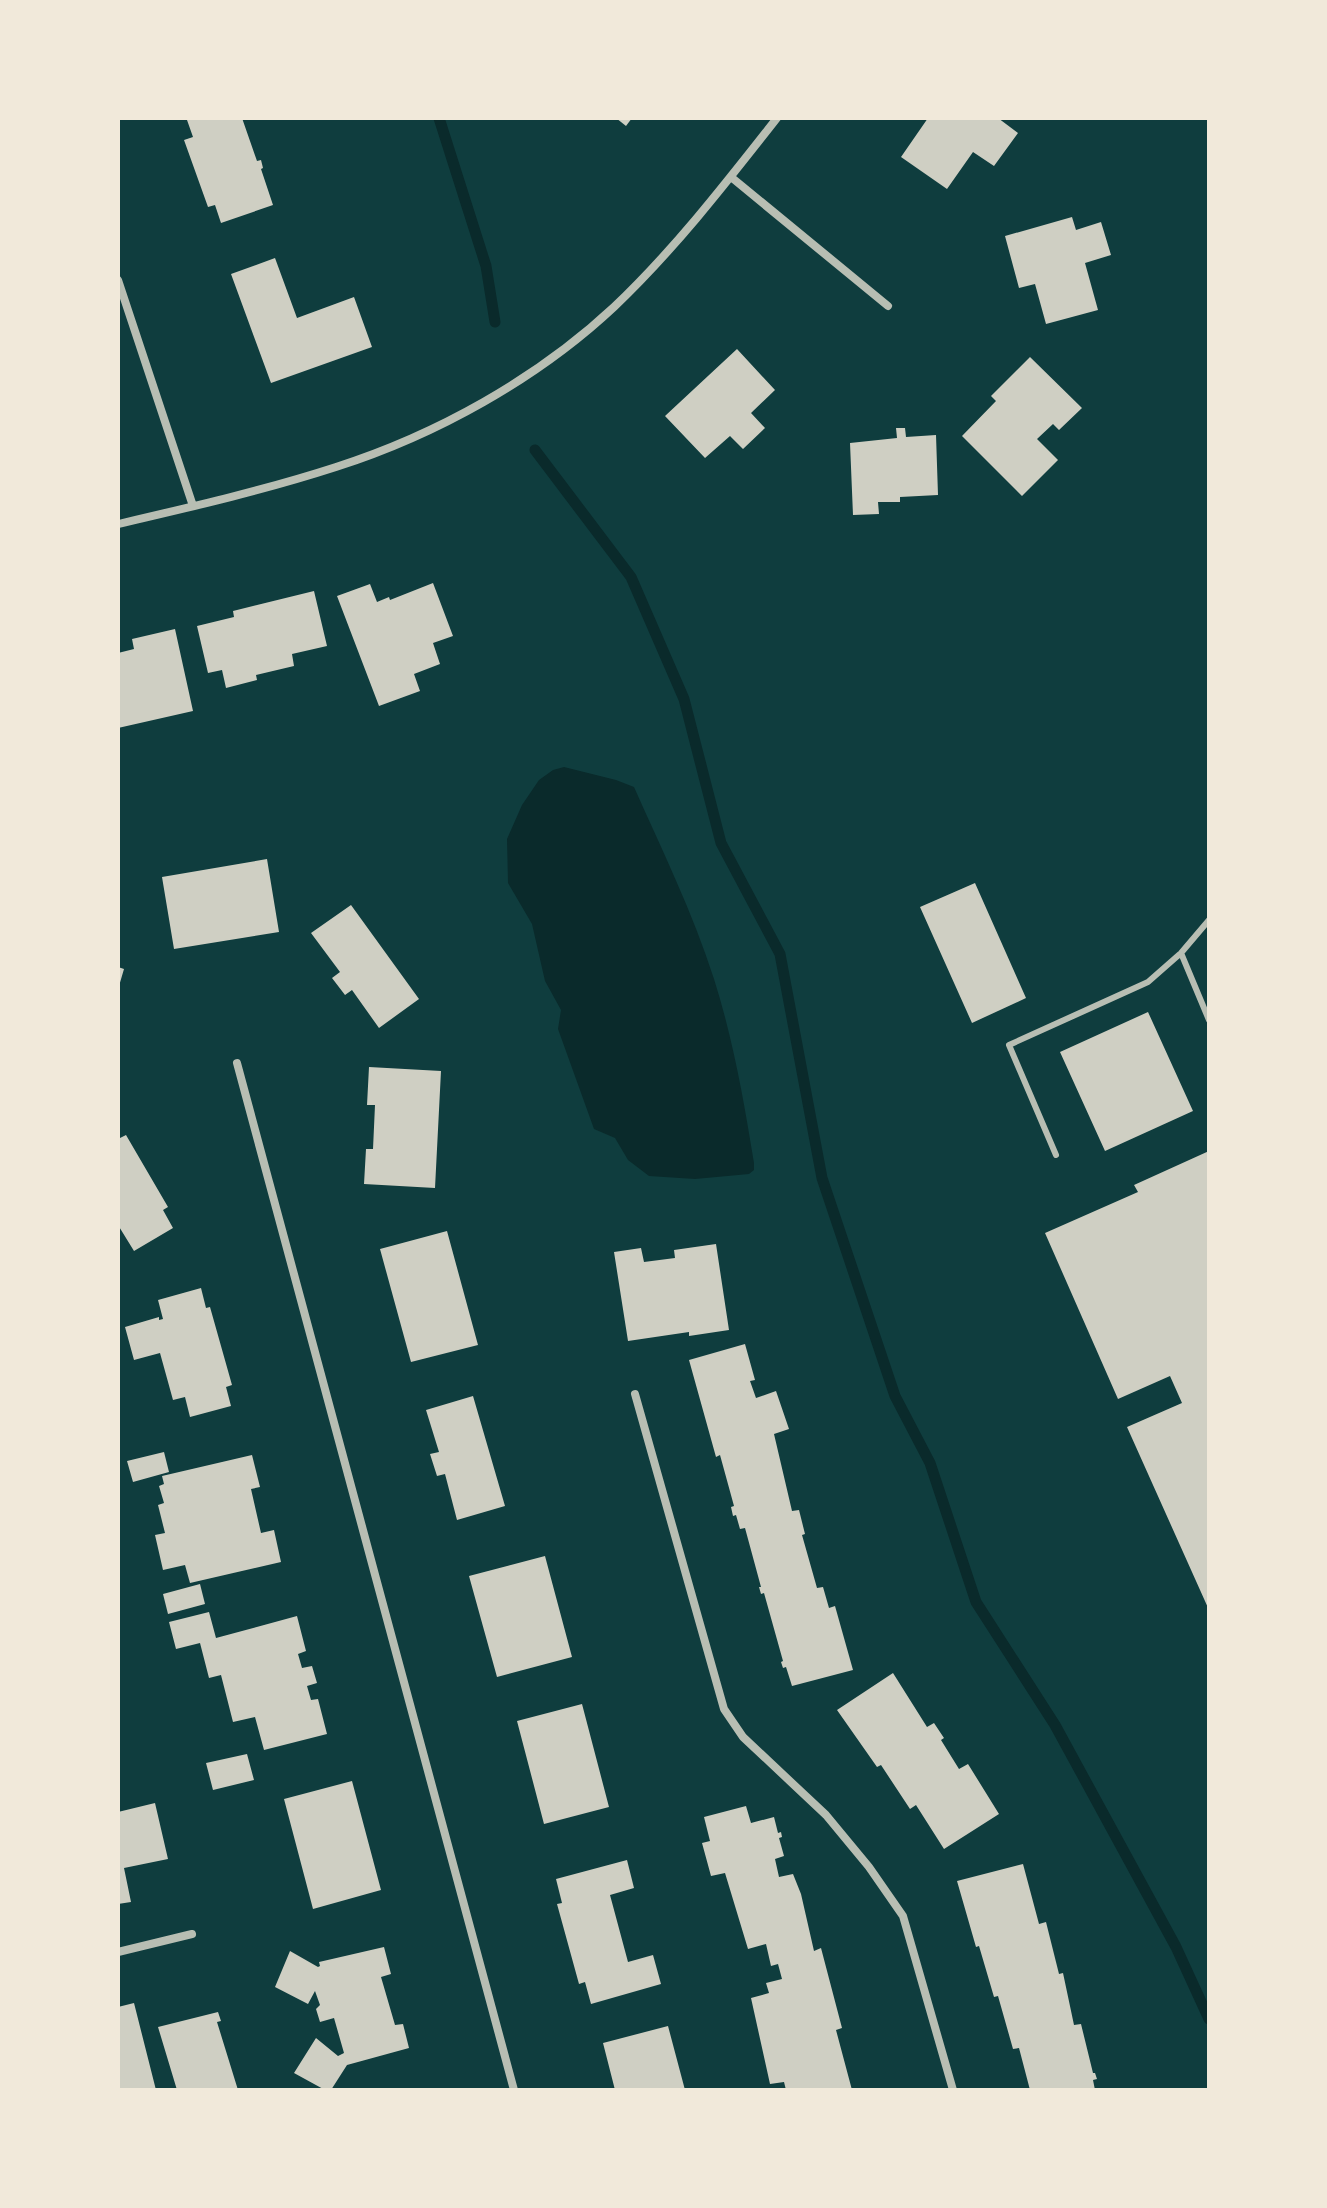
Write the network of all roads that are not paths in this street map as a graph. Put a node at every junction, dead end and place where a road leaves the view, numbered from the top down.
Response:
1 (777, 118) edge
2 (731, 177) junction
3 (118, 280) edge
4 (888, 306) dead end
5 (193, 506) junction
6 (118, 524) edge
7 (1209, 920) edge
8 (1181, 953) junction
9 (1209, 1020) edge
10 (237, 1063) dead end
11 (1056, 1155) dead end
12 (635, 1394) dead end
13 (192, 1934) dead end
14 (118, 1952) edge
15 (514, 2090) edge
16 (953, 2090) edge

1 - 2 street
2 - 4 street
2 - 5 street
3 - 5 street
5 - 6 street
7 - 8 lane
8 - 9 lane
8 - 11 lane
10 - 15 street
12 - 16 street
13 - 14 street

